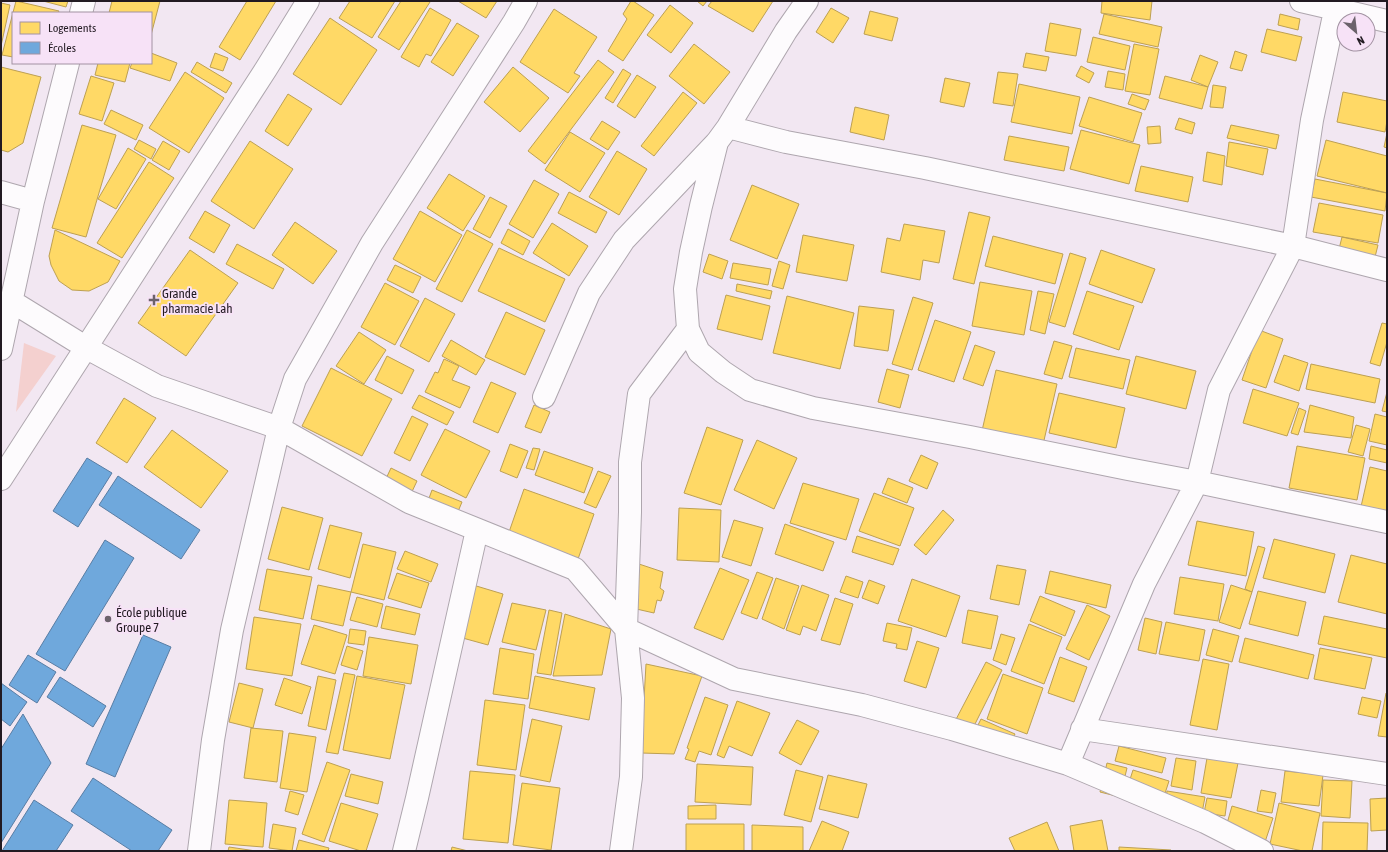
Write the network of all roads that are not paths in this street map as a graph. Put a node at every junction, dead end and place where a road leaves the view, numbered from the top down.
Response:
1 (84, 1) edge
2 (308, 1) edge
3 (526, 1) edge
4 (806, 1) edge
5 (1301, 1) edge
6 (1336, 5) edge
7 (81, 12) edge
8 (1387, 21) edge
9 (68, 64) edge
10 (722, 134) junction
11 (1, 192) edge
12 (33, 201) junction
13 (1293, 246) junction
14 (1387, 270) edge
15 (11, 301) junction
16 (688, 329) junction
17 (87, 348) junction
18 (1, 349) edge
19 (544, 397) dead end
20 (279, 428) junction
21 (1, 480) edge
22 (1197, 482) junction
23 (1387, 522) edge
24 (477, 530) junction
25 (626, 629) junction
26 (1082, 729) junction
27 (1068, 764) junction
28 (1387, 774) edge
29 (199, 851) edge
30 (404, 851) edge
31 (621, 851) edge
32 (1262, 851) edge

1 - 7 street
2 - 17 street
3 - 20 street
4 - 10 street
5 - 6 street
6 - 8 street
6 - 13 street
9 - 12 street
10 - 13 street
10 - 16 street
10 - 19 street
11 - 12 street
12 - 15 street
13 - 14 street
13 - 22 street
15 - 17 street
15 - 18 street
16 - 22 street
16 - 25 street
17 - 20 street
17 - 21 street
20 - 24 street
20 - 29 street
22 - 23 street
22 - 26 street
24 - 25 street
24 - 30 street
25 - 27 street
25 - 31 street
26 - 27 street
26 - 28 street
27 - 32 street

